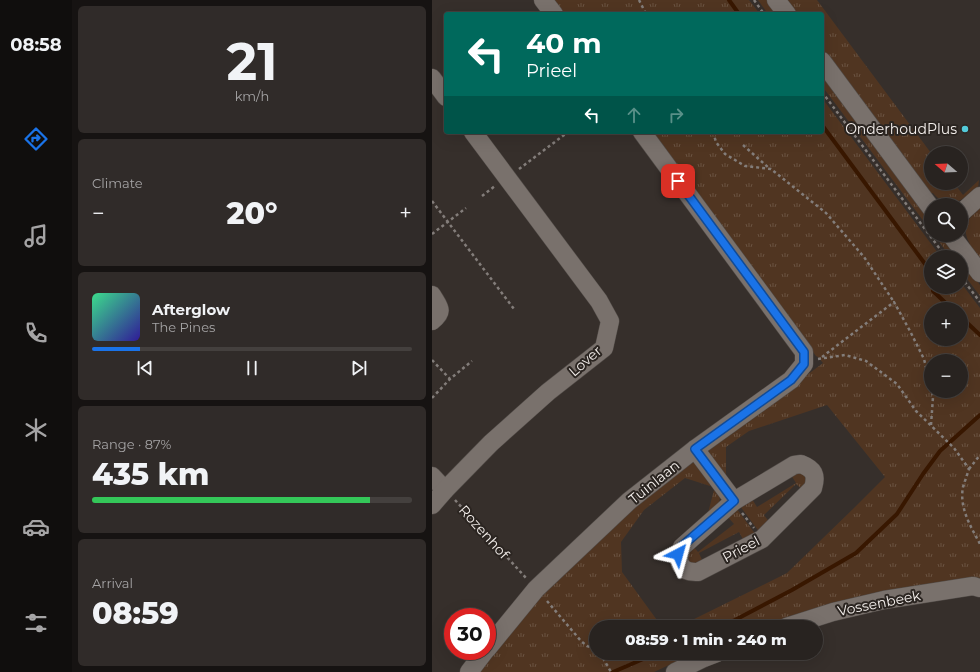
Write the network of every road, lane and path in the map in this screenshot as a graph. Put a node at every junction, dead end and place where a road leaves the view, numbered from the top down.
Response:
1 (543, 0) edge
2 (639, 0) edge
3 (754, 0) edge
4 (776, 0) edge
5 (552, 12) edge
6 (645, 12) edge
7 (763, 12) edge
8 (785, 12) edge
9 (824, 64) edge
10 (432, 78) edge
11 (444, 93) edge
12 (824, 95) edge
13 (474, 134) edge
14 (565, 134) edge
15 (643, 134) edge
16 (714, 134) edge
17 (743, 145) dead end
18 (771, 169) junction
19 (507, 178) junction
20 (980, 196) edge
21 (924, 199) edge
22 (432, 201) edge
23 (968, 207) edge
24 (466, 208) dead end
25 (448, 222) junction
26 (924, 227) edge
27 (432, 234) edge
28 (956, 242) edge
29 (980, 273) edge
30 (968, 286) edge
31 (432, 295) edge
32 (894, 302) junction
33 (980, 302) edge
34 (514, 309) dead end
35 (432, 321) edge
36 (821, 358) junction
37 (924, 359) edge
38 (432, 360) edge
39 (472, 361) dead end
40 (804, 364) junction
41 (450, 380) junction
42 (432, 398) edge
43 (933, 398) edge
44 (931, 426) junction
45 (695, 449) junction
46 (980, 455) edge
47 (969, 469) junction
48 (432, 476) edge
49 (445, 490) junction
50 (734, 501) junction
51 (432, 505) edge
52 (762, 539) junction
53 (980, 544) edge
54 (977, 587) edge
55 (536, 589) junction
56 (808, 620) edge
57 (496, 638) edge
58 (589, 647) edge
59 (478, 660) edge
60 (605, 660) edge
61 (700, 660) edge
62 (469, 672) edge
63 (612, 672) edge
64 (675, 672) edge

1 - 5 street
2 - 6 path
3 - 7 path
4 - 8 street
9 - 21 street
10 - 11 street
12 - 26 path
13 - 19 street, Lover
14 - 19 path
15 - 40 street
16 - 18 path
17 - 18 path
18 - 32 path
19 - 49 street, Lover
20 - 23 street
22 - 25 path
24 - 25 path
25 - 27 path
25 - 34 path
28 - 29 street
30 - 33 path
31 - 35 street
32 - 36 path
32 - 37 path
36 - 40 path
36 - 44 path
38 - 41 path
39 - 41 path
40 - 45 street, Tuinlaan
41 - 42 path
43 - 44 path
44 - 47 path
45 - 50 street
45 - 55 street, Tuinlaan
46 - 47 path
47 - 53 path
48 - 49 street
49 - 51 street, Lover
49 - 55 path, Rozenhof
50 - 52 path
50 - 52 street, Prieel
50 - 52 street, Prieel
54 - 56 street, Vossenbeek
55 - 57 street, Tuinlaan
55 - 58 path, Rozenhof
59 - 62 street, Tuinlaan
60 - 63 path
61 - 64 street

